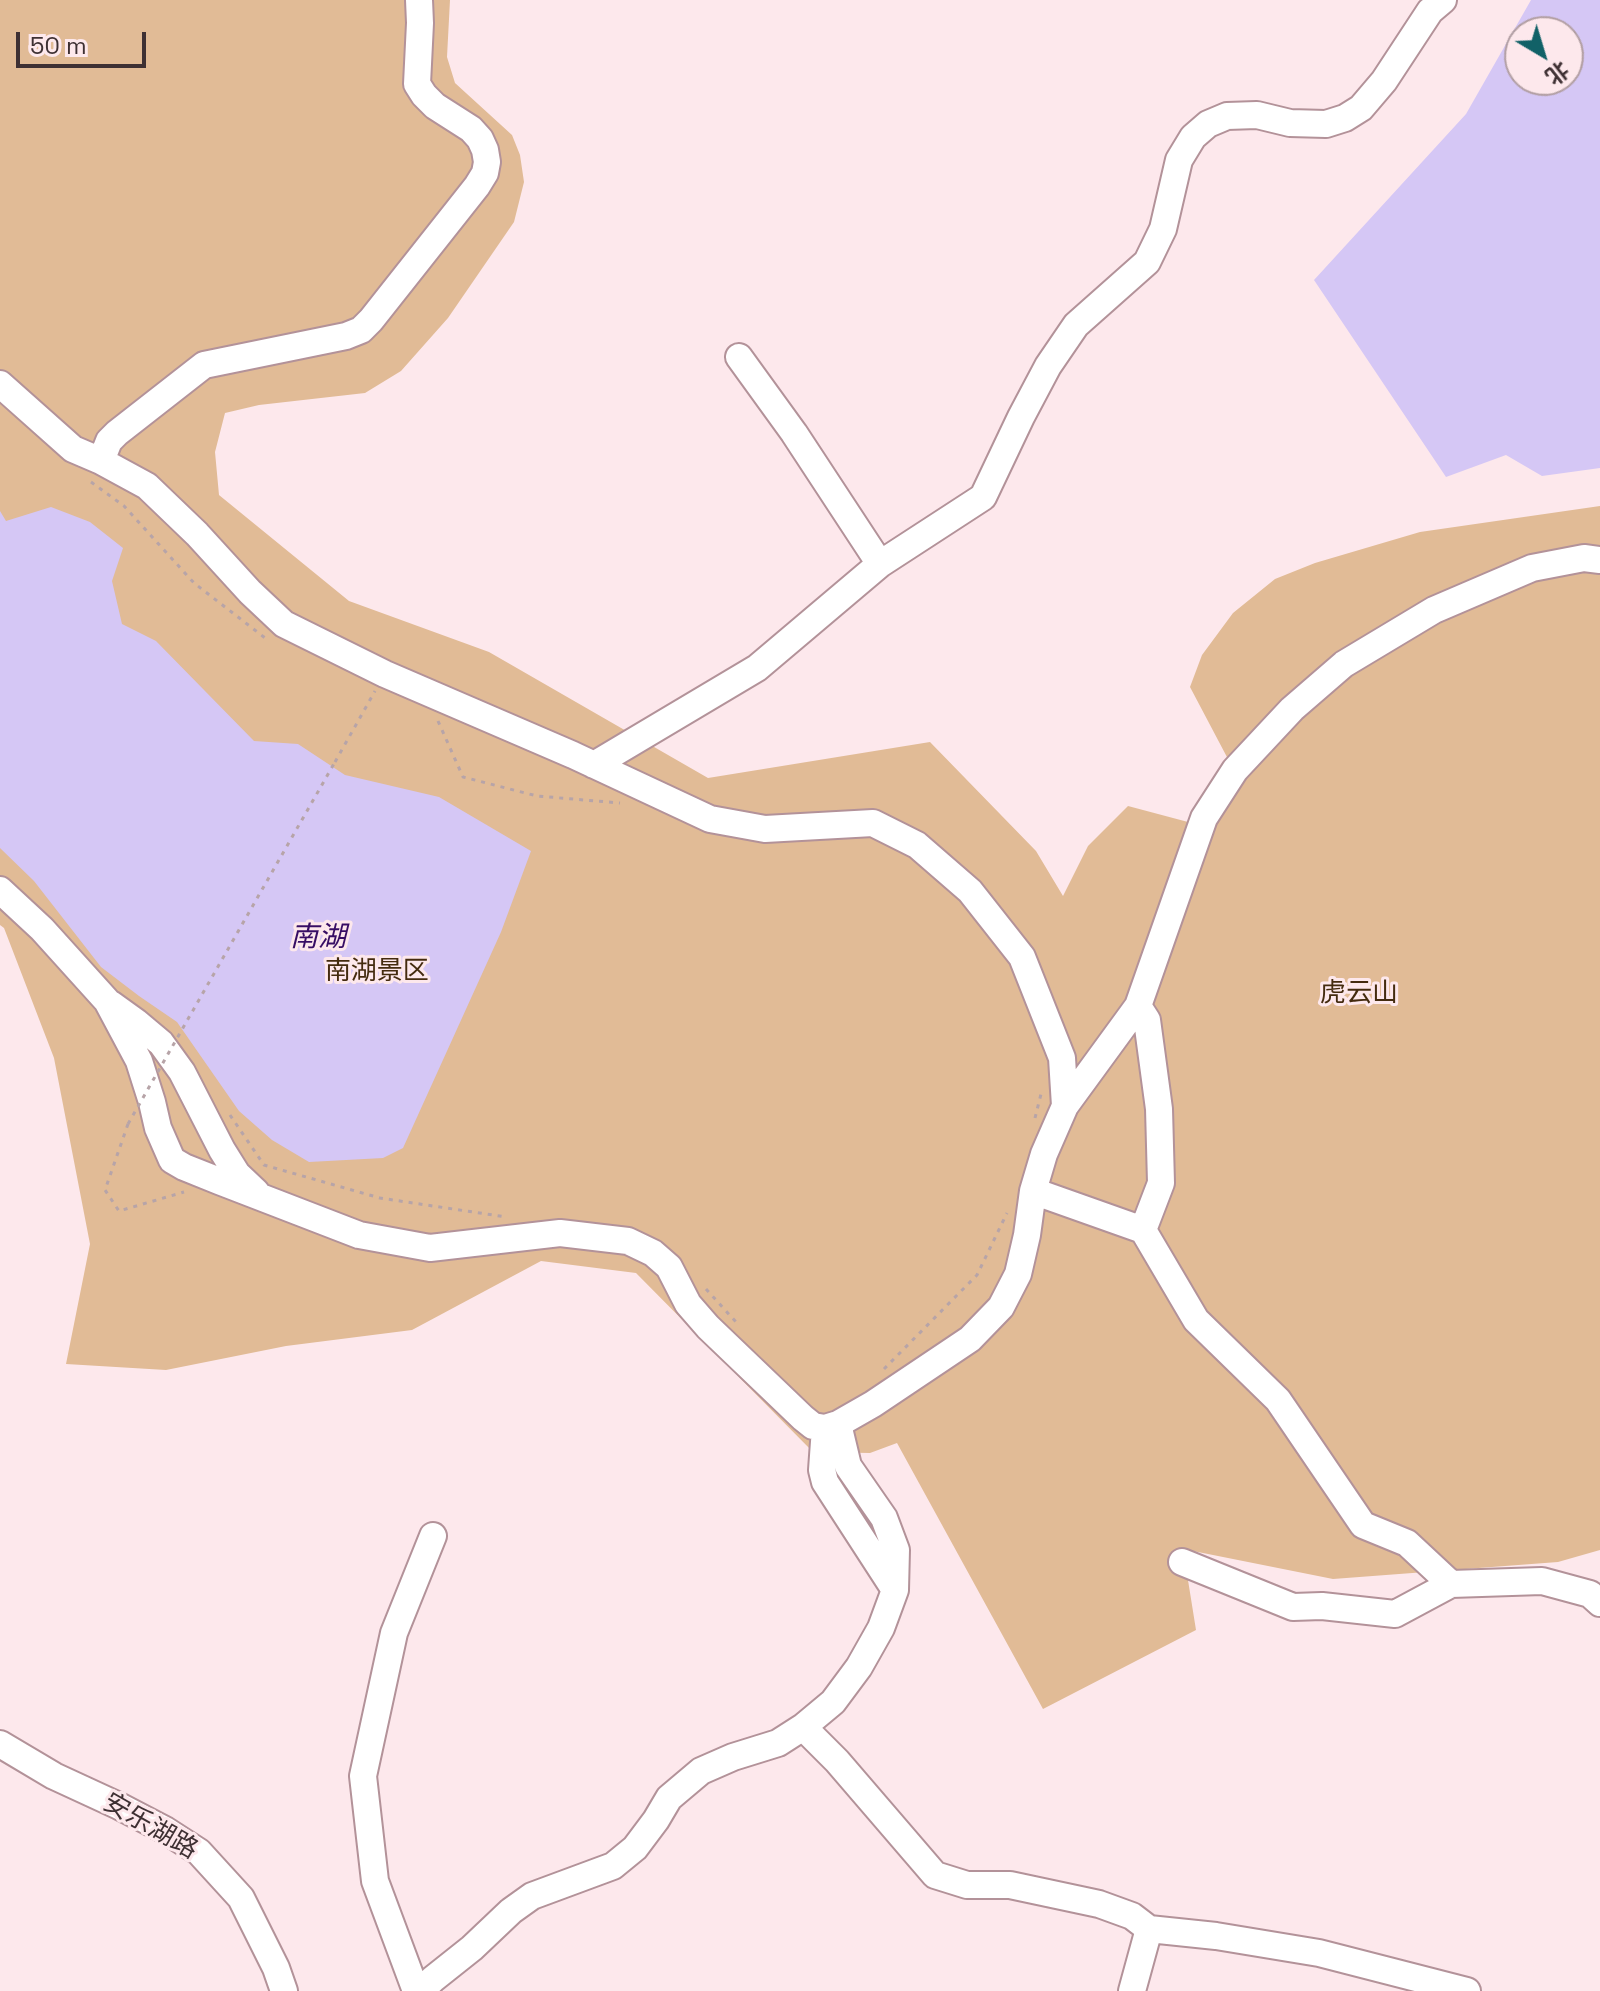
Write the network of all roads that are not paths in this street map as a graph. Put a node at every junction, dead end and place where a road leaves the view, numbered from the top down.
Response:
1 (419, 0) edge
2 (1443, 0) edge
3 (739, 357) dead end
4 (0, 384) edge
5 (93, 469) junction
6 (1600, 560) edge
7 (880, 564) junction
8 (594, 765) junction
9 (0, 890) edge
10 (107, 1001) junction
11 (1138, 1006) junction
12 (1065, 1106) junction
13 (1033, 1191) junction
14 (261, 1197) junction
15 (1143, 1230) junction
16 (832, 1426) junction
17 (433, 1536) dead end
18 (1182, 1562) dead end
19 (1451, 1584) junction
20 (1600, 1603) edge
21 (803, 1727) junction
22 (0, 1744) edge
23 (1149, 1929) junction
24 (284, 1991) edge
25 (419, 1991) edge
26 (1132, 1991) edge
27 (1467, 1991) edge

1 - 5 street
2 - 7 street
3 - 7 street
4 - 5 street
5 - 8 street
6 - 11 street
7 - 8 street
8 - 12 street
9 - 10 street
10 - 14 street
10 - 14 street
11 - 12 street
11 - 15 street
12 - 13 street
13 - 15 street
13 - 16 street
14 - 16 street
15 - 19 street
16 - 21 street
17 - 25 street
18 - 19 street
19 - 20 street
21 - 23 street
21 - 25 street
22 - 24 street, 安乐湖路
23 - 26 street
23 - 27 street

